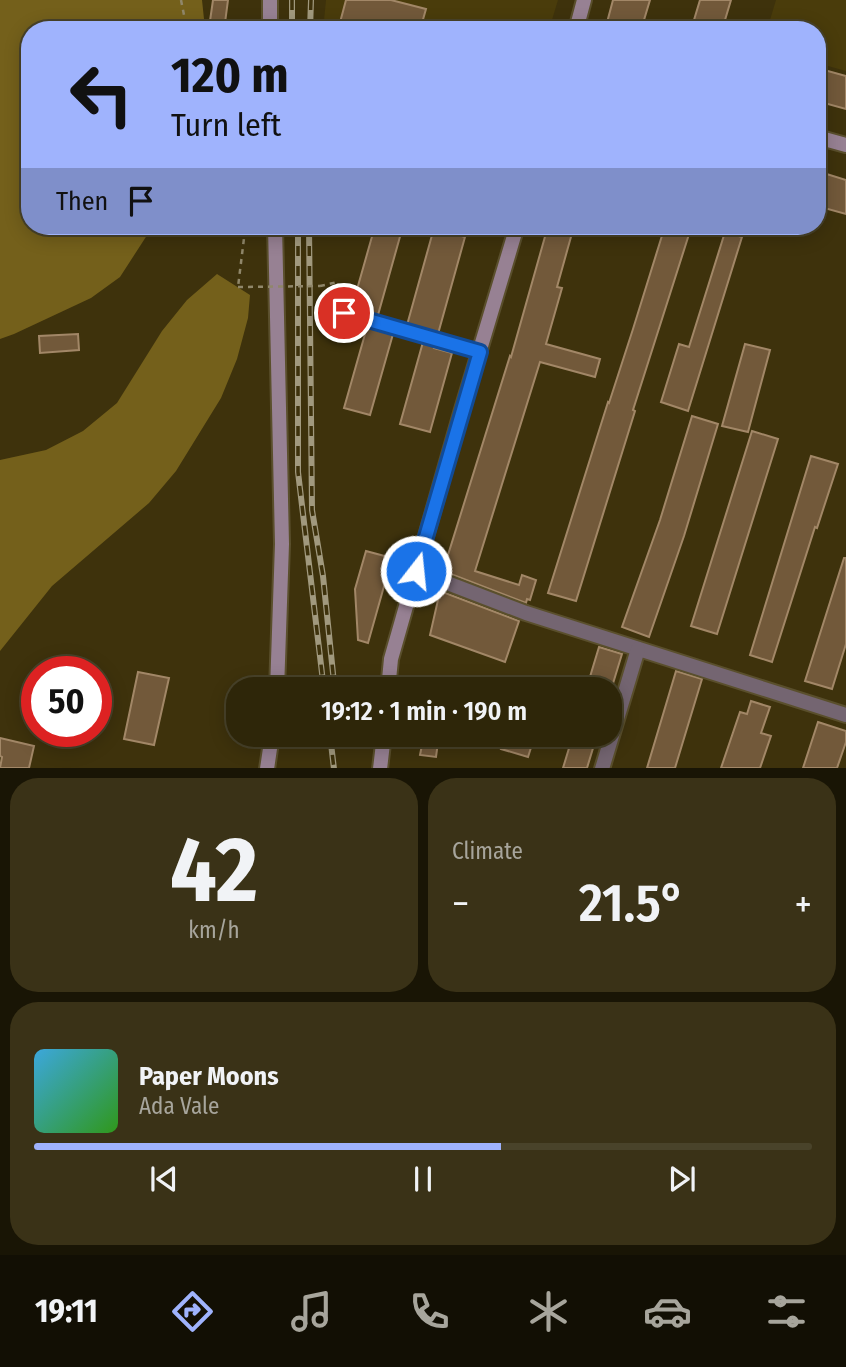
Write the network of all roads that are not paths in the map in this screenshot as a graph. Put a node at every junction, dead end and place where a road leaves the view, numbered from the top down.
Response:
1 (270, 0) edge
2 (584, 0) edge
3 (270, 21) edge
4 (578, 21) edge
5 (826, 139) edge
6 (846, 145) edge
7 (275, 235) edge
8 (514, 235) edge
9 (337, 305) road end
10 (480, 352) junction
11 (416, 571) junction
12 (638, 649) junction
13 (277, 677) edge
14 (389, 677) edge
15 (846, 715) edge
16 (270, 747) edge
17 (383, 747) edge
18 (267, 768) edge
19 (380, 768) edge
20 (602, 768) edge

1 - 3 main road
2 - 4 main road
5 - 6 main road
7 - 13 main road
8 - 10 main road
9 - 10 lane
10 - 11 main road
11 - 12 street
11 - 14 main road
12 - 15 street
12 - 20 street
16 - 18 main road
17 - 19 main road

